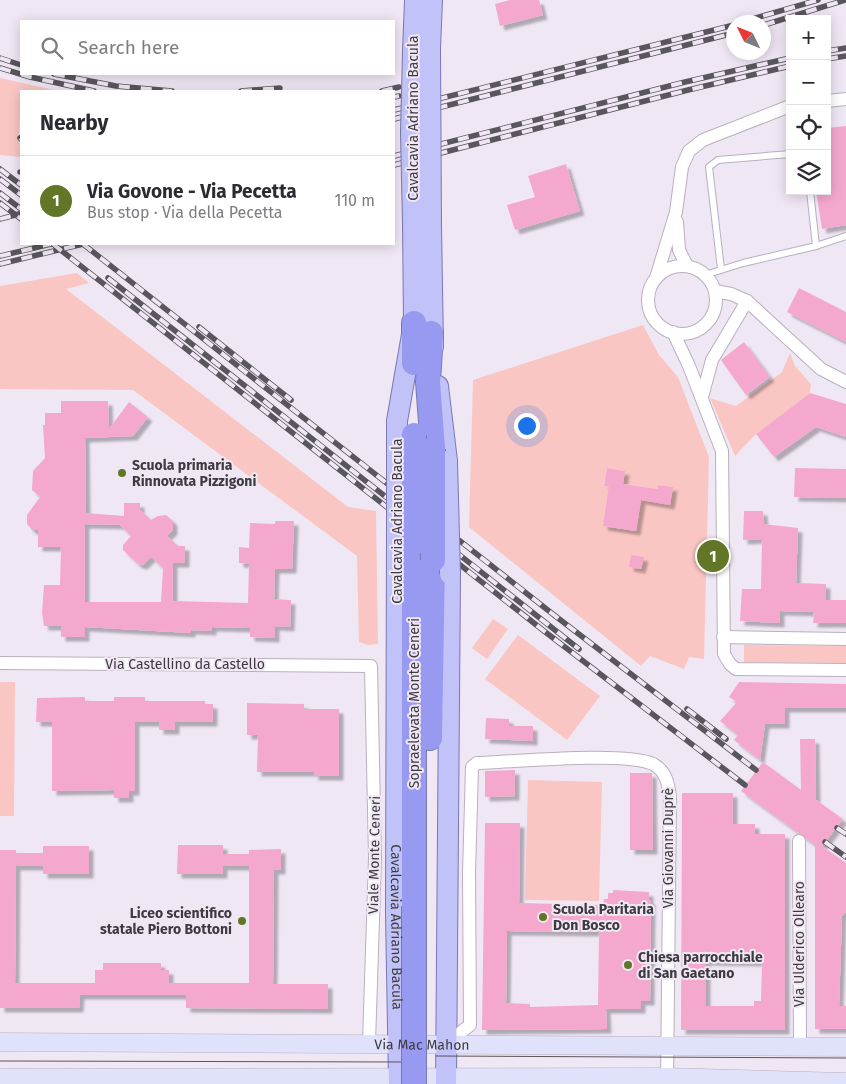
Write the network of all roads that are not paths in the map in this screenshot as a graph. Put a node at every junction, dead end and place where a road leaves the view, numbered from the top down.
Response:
1 (415, 0) edge
2 (432, 0) edge
3 (422, 50) junction
4 (846, 98) edge
5 (831, 100) edge
6 (786, 108) edge
7 (786, 154) edge
8 (810, 195) edge
9 (676, 212) junction
10 (846, 236) edge
11 (816, 246) junction
12 (687, 266) junction
13 (721, 269) junction
14 (705, 275) junction
15 (656, 278) junction
16 (715, 291) junction
17 (748, 301) junction
18 (422, 328) junction
19 (673, 332) junction
20 (693, 332) junction
21 (689, 366) junction
22 (846, 382) edge
23 (702, 397) junction
24 (405, 536) junction
25 (442, 567) junction
26 (723, 637) junction
27 (846, 639) edge
28 (431, 646) joint
29 (0, 663) edge
30 (371, 666) joint
31 (846, 670) edge
32 (799, 841) dead end
33 (422, 907) junction
34 (0, 1042) edge
35 (369, 1043) junction
36 (398, 1044) junction
37 (446, 1044) junction
38 (667, 1045) junction
39 (800, 1047) junction
40 (846, 1047) edge
41 (0, 1078) edge
42 (666, 1081) edge
43 (404, 1082) edge
44 (440, 1082) edge
45 (846, 1082) edge
46 (799, 1083) edge

1 - 3 main road, Cavalcavia Adriano Bacula
2 - 3 main road, Cavalcavia Adriano Bacula
3 - 18 main road, Cavalcavia Adriano Bacula, bridge
4 - 5 street
6 - 9 street
7 - 13 lane
8 - 11 lane
9 - 12 street
9 - 15 street
10 - 11 lane
11 - 13 lane
12 - 14 street
12 - 15 street
13 - 14 lane
14 - 16 street
15 - 19 street
16 - 17 street
16 - 20 street
17 - 22 street
17 - 23 street
18 - 24 highway, Sopraelevata Monte Ceneri, bridge
18 - 25 highway, Cavalcavia Adriano Bacula, bridge
19 - 20 street
19 - 21 street
20 - 21 street
21 - 23 street
23 - 26 street
24 - 33 highway, Sopraelevata Monte Ceneri
24 - 36 main road, Cavalcavia Adriano Bacula
25 - 28 highway, Cavalcavia Adriano Bacula
25 - 37 main road, Cavalcavia Adriano Bacula
26 - 27 street
26 - 31 street
28 - 33 highway, Sopraelevata Monte Ceneri
29 - 30 street, Via Castellino da Castello
30 - 35 street, Viale Monte Ceneri
32 - 39 street, Via Ulderico Ollearo
33 - 43 highway, Sopraelevata Monte Ceneri, bridge
33 - 44 highway, Sopraelevata Monte Ceneri
34 - 35 main road, Via Mac Mahon
35 - 36 main road, Via Mac Mahon
36 - 37 main road, Via Mac Mahon
36 - 43 main road
37 - 38 main road, Via Mac Mahon
37 - 38 street, Via Giovanni Duprè
37 - 44 main road
38 - 39 main road, Via Mac Mahon
38 - 42 street, Via Giovanni Duprè
39 - 40 main road, Via Mac Mahon
41 - 43 main road
42 - 44 main road
42 - 46 main road
43 - 44 main road
45 - 46 main road

